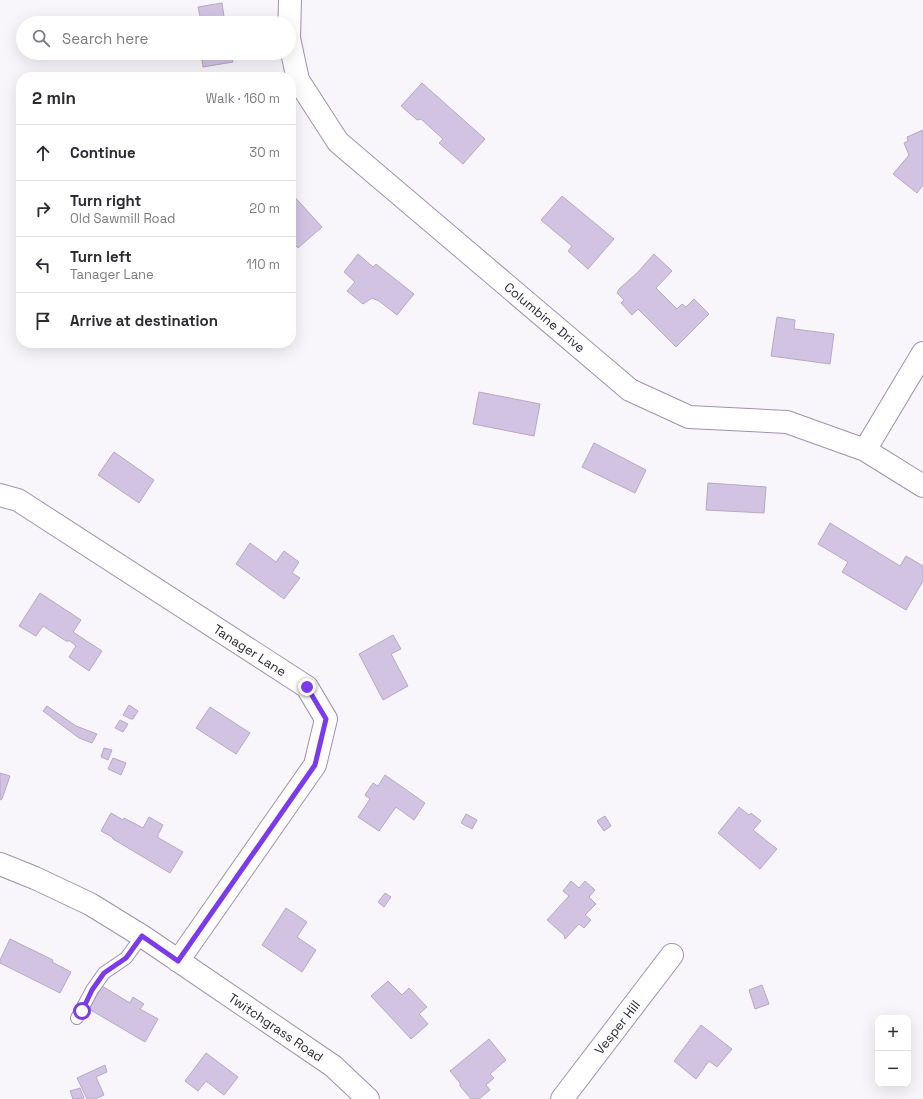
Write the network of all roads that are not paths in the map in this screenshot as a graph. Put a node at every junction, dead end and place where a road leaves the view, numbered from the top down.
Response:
1 (290, 0) edge
2 (290, 16) edge
3 (294, 60) edge
4 (923, 353) edge
5 (865, 450) junction
6 (923, 486) edge
7 (0, 495) edge
8 (0, 864) edge
9 (142, 936) junction
10 (672, 955) dead end
11 (178, 961) junction
12 (77, 1018) dead end
13 (368, 1099) edge
14 (562, 1099) edge

1 - 2 street, Columbine Drive
3 - 5 street, Columbine Drive
4 - 5 street
5 - 6 street, Columbine Drive
7 - 11 street, Tanager Lane
8 - 9 street, Twitchgrass Road
9 - 11 street, Twitchgrass Road
9 - 12 lane
10 - 14 street, Vesper Hill
11 - 13 street, Twitchgrass Road

